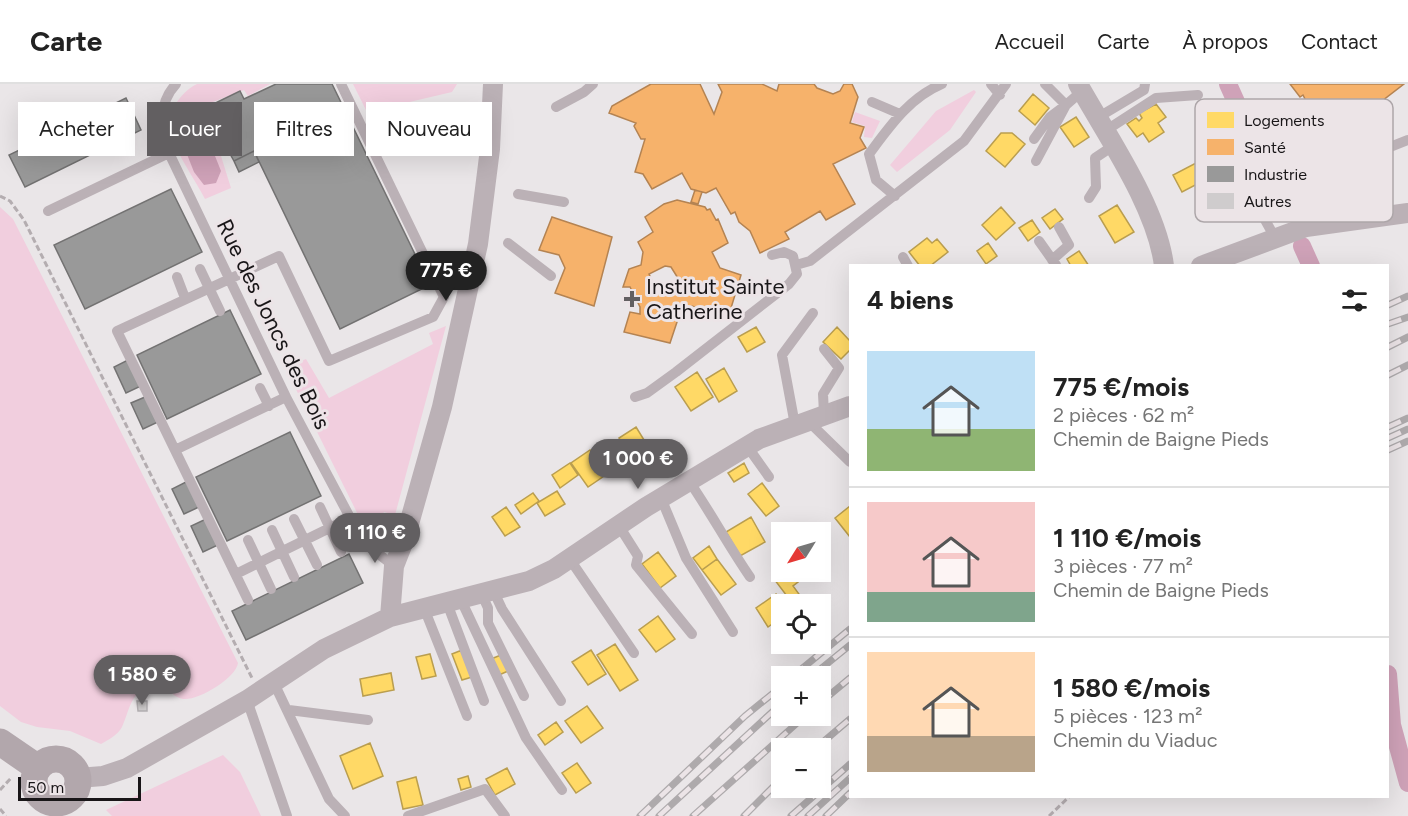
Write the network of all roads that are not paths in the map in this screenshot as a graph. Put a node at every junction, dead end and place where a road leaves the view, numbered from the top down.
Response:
1 (176, 84) edge
2 (341, 84) edge
3 (493, 84) edge
4 (593, 84) edge
5 (942, 84) edge
6 (991, 84) edge
7 (1006, 84) edge
8 (1045, 84) edge
9 (1145, 84) edge
10 (1080, 87) edge
11 (1000, 95) junction
12 (1198, 95) dead end
13 (165, 102) edge
14 (872, 102) dead end
15 (1066, 105) junction
16 (556, 107) dead end
17 (900, 114) junction
18 (1105, 131) junction
19 (1034, 139) dead end
20 (1408, 140) edge
21 (1393, 146) edge
22 (163, 156) edge
23 (170, 156) edge
24 (1036, 161) dead end
25 (518, 194) dead end
26 (895, 196) junction
27 (1089, 198) dead end
28 (564, 202) dead end
29 (48, 211) dead end
30 (1408, 213) edge
31 (1393, 215) edge
32 (1271, 222) edge
33 (1342, 222) edge
34 (1059, 227) dead end
35 (1280, 235) junction
36 (1039, 241) dead end
37 (508, 243) dead end
38 (772, 255) dead end
39 (1242, 258) edge
40 (1054, 263) edge
41 (1164, 264) edge
42 (1211, 264) edge
43 (796, 265) junction
44 (200, 269) dead end
45 (551, 276) dead end
46 (177, 277) dead end
47 (228, 279) junction
48 (208, 288) junction
49 (185, 298) junction
50 (220, 311) dead end
51 (813, 313) dead end
52 (824, 349) dead end
53 (260, 388) dead end
54 (286, 397) junction
55 (634, 397) dead end
56 (268, 406) junction
57 (849, 406) edge
58 (809, 420) junction
59 (747, 446) junction
60 (175, 450) junction
61 (849, 461) edge
62 (769, 477) dead end
63 (689, 481) junction
64 (661, 498) junction
65 (320, 507) dead end
66 (350, 518) junction
67 (294, 519) dead end
68 (619, 526) junction
69 (329, 529) junction
70 (272, 530) dead end
71 (248, 540) dead end
72 (304, 541) junction
73 (282, 552) junction
74 (341, 552) dead end
75 (569, 558) junction
76 (260, 563) junction
77 (317, 565) dead end
78 (394, 566) junction
79 (236, 574) junction
80 (294, 577) dead end
81 (750, 577) dead end
82 (271, 588) dead end
83 (488, 593) junction
84 (248, 600) dead end
85 (454, 601) junction
86 (424, 608) junction
87 (390, 616) junction
88 (733, 632) dead end
89 (692, 634) dead end
90 (634, 653) dead end
91 (274, 683) junction
92 (251, 691) junction
93 (524, 696) dead end
94 (484, 701) dead end
95 (561, 701) dead end
96 (289, 710) junction
97 (467, 716) dead end
98 (368, 720) dead end
99 (0, 742) edge
100 (38, 768) junction
101 (78, 778) junction
102 (562, 790) dead end
103 (35, 807) edge
104 (287, 816) edge
105 (345, 816) edge
106 (410, 816) edge
107 (505, 816) edge

1 - 13 lane, Rue des Joncs des Bois
2 - 47 lane
3 - 78 street
4 - 16 lane
5 - 17 lane
6 - 11 lane
7 - 11 lane
8 - 15 lane
9 - 18 lane
10 - 15 lane
10 - 18 street
11 - 26 lane
12 - 18 lane
14 - 17 lane
15 - 19 lane
15 - 24 lane
17 - 26 lane
18 - 27 lane
18 - 41 street
20 - 21 lane
22 - 29 lane
23 - 47 lane, Rue des Joncs des Bois
25 - 28 lane
26 - 43 lane
30 - 31 street
32 - 35 lane
33 - 35 street
34 - 40 lane
35 - 39 street
36 - 40 lane
37 - 45 lane
38 - 43 lane
39 - 42 street
43 - 55 lane
44 - 48 lane
46 - 49 lane
47 - 48 lane
47 - 54 lane, Rue des Joncs des Bois
48 - 49 lane
48 - 50 lane
49 - 60 lane
51 - 58 lane
52 - 58 lane
53 - 56 lane
54 - 56 lane
54 - 66 lane, Rue des Joncs des Bois
56 - 60 lane
57 - 58 street
58 - 59 street
58 - 61 lane
59 - 62 lane
59 - 63 street
60 - 79 lane
63 - 64 street
63 - 81 lane
64 - 68 street
64 - 88 lane
65 - 69 lane
66 - 69 lane
66 - 78 lane, Rue des Joncs des Bois
67 - 72 lane
68 - 75 street
68 - 89 lane
69 - 72 lane
69 - 74 lane
70 - 73 lane
71 - 76 lane
72 - 73 lane
72 - 77 lane
73 - 76 lane
73 - 80 lane
75 - 83 street
75 - 90 lane
76 - 79 lane
76 - 82 lane
78 - 87 street
79 - 84 lane
83 - 85 street
83 - 93 lane
83 - 95 lane
85 - 86 street
85 - 94 lane
85 - 102 lane
86 - 87 street
86 - 97 lane
87 - 91 street
91 - 92 street
91 - 96 lane
92 - 101 street
92 - 104 lane
96 - 98 lane
96 - 105 lane
99 - 100 main road
100 - 101 main road
100 - 103 main road
101 - 103 main road
106 - 107 lane

